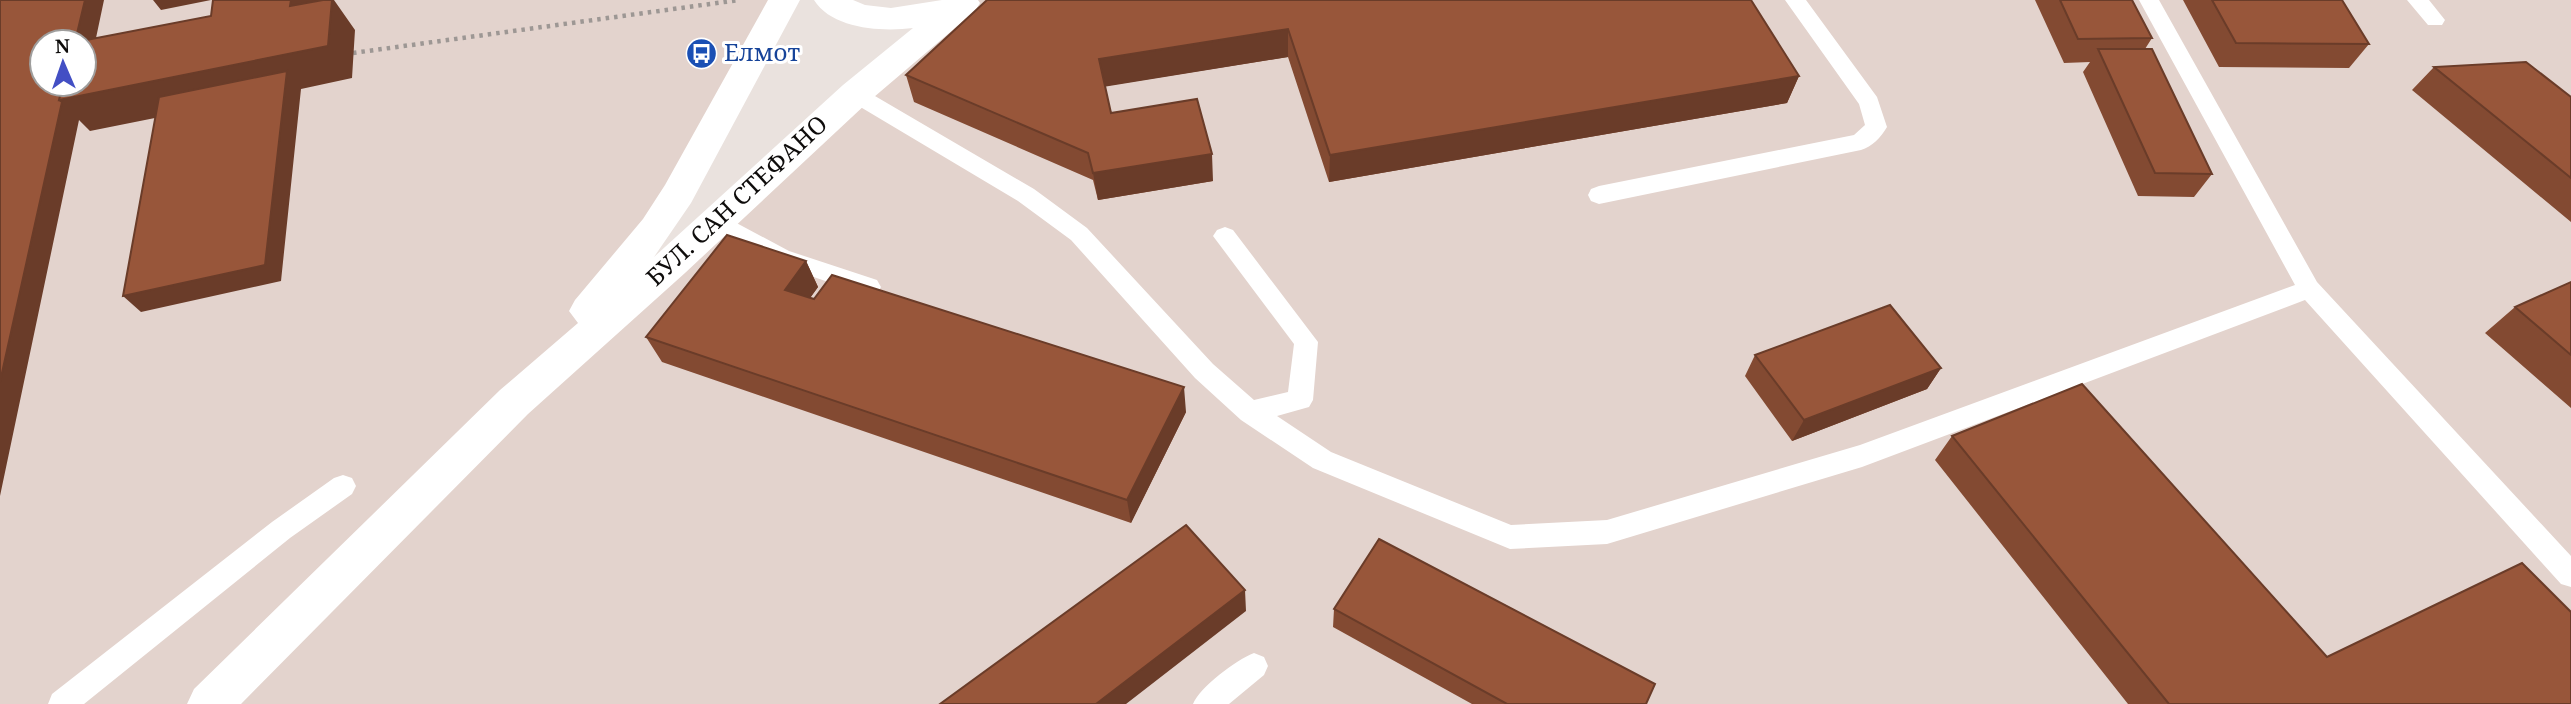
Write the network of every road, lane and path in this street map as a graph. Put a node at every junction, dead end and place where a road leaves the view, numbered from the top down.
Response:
1 (739, 0) edge
2 (784, 0) edge
3 (830, 0) edge
4 (1795, 0) edge
5 (2149, 0) edge
6 (2417, 0) edge
7 (967, 2) edge
8 (2435, 20) dead end
9 (353, 54) dead end
10 (855, 94) junction
11 (1598, 195) dead end
12 (716, 221) junction
13 (1226, 236) dead end
14 (2309, 289) junction
15 (892, 295) edge
16 (514, 402) junction
17 (1250, 412) junction
18 (343, 486) dead end
19 (2571, 575) edge
20 (1254, 666) dead end
21 (62, 704) edge
22 (210, 704) edge
23 (1207, 704) edge

1 - 9 path
2 - 16 main road, БУЛ. САН СТЕФАНО
3 - 7 main road
4 - 11 lane
5 - 14 lane
6 - 8 lane
7 - 10 main road, БУЛ. САН СТЕФАНО
10 - 12 main road, БУЛ. САН СТЕФАНО
10 - 17 lane
12 - 15 lane
12 - 16 main road, БУЛ. САН СТЕФАНО
13 - 17 lane
14 - 17 lane
14 - 19 lane
16 - 22 main road, БУЛ. САН СТЕФАНО
18 - 21 lane
20 - 23 lane

